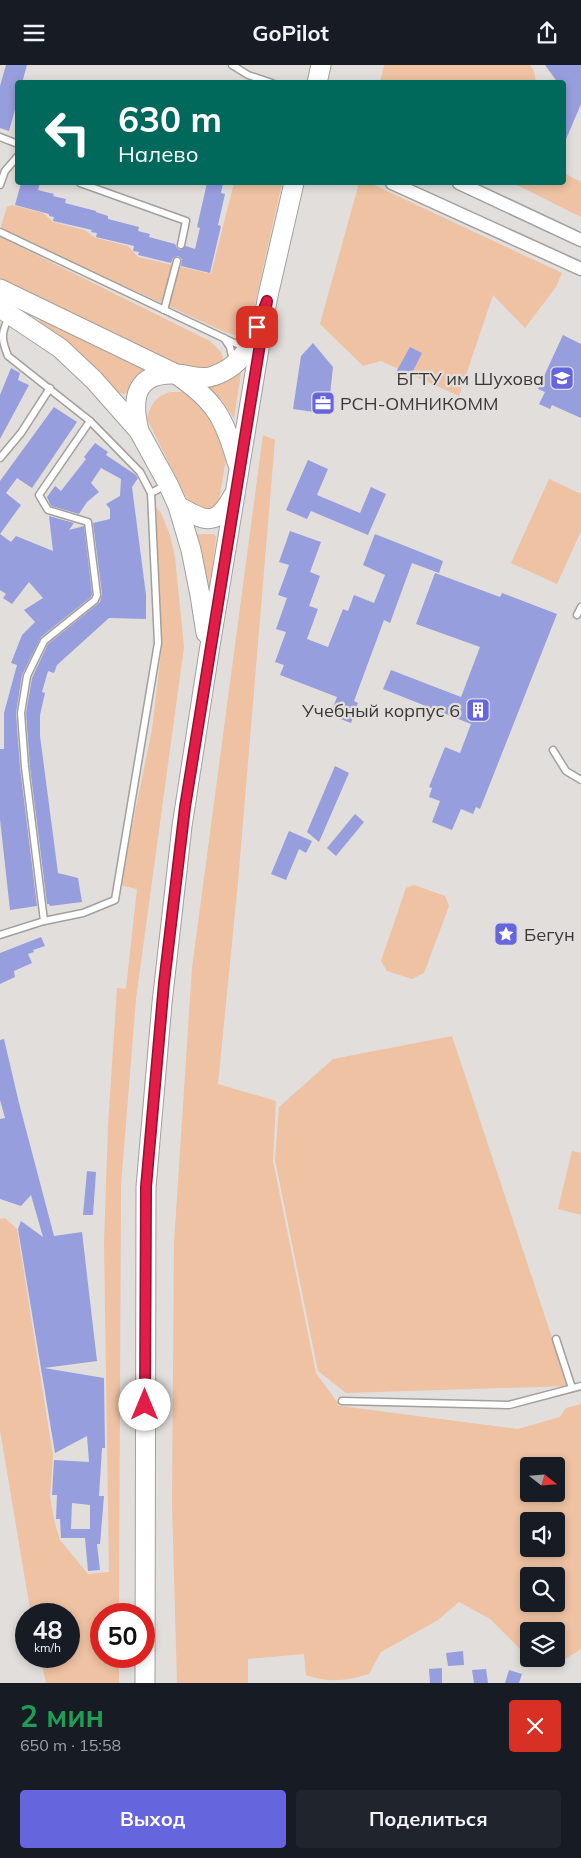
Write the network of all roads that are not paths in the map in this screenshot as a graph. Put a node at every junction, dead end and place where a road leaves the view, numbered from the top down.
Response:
1 (232, 65) edge
2 (321, 65) edge
3 (263, 80) edge
4 (318, 80) edge
5 (0, 137) edge
6 (15, 143) edge
7 (15, 160) edge
8 (0, 185) edge
9 (86, 185) edge
10 (294, 185) edge
11 (396, 185) edge
12 (463, 185) edge
13 (0, 232) edge
14 (581, 240) edge
15 (181, 245) dead end
16 (177, 261) dead end
17 (576, 267) edge
18 (267, 301) junction
19 (6, 302) edge
20 (164, 310) junction
21 (223, 337) junction
22 (250, 343) junction
23 (233, 367) junction
24 (176, 374) junction
25 (50, 389) junction
26 (90, 421) junction
27 (139, 431) junction
28 (0, 458) edge
29 (239, 468) junction
30 (168, 484) junction
31 (151, 493) junction
32 (234, 494) junction
33 (178, 506) junction
34 (581, 607) edge
35 (578, 615) dead end
36 (209, 652) junction
37 (553, 750) dead end
38 (581, 781) edge
39 (44, 921) junction
40 (0, 935) edge
41 (556, 1339) dead end
42 (581, 1386) edge
43 (572, 1388) junction
44 (342, 1401) dead end
45 (145, 1683) edge

1 - 3 lane
2 - 4 main road
5 - 6 lane
7 - 8 lane
9 - 15 lane
10 - 18 main road
11 - 17 street
12 - 14 street
13 - 20 lane
16 - 20 lane
18 - 22 main road
18 - 29 main road
19 - 24 main road
19 - 25 lane
19 - 27 main road
20 - 21 lane
21 - 22 lane
21 - 23 lane
22 - 23 main road
23 - 24 main road
24 - 27 main road
24 - 29 main road
25 - 26 lane
25 - 28 lane
26 - 31 lane
26 - 39 lane
27 - 30 main road
29 - 32 main road
30 - 31 lane
30 - 33 main road
31 - 39 lane
32 - 33 main road
32 - 36 main road
33 - 36 main road
34 - 35 lane
36 - 45 main road
37 - 38 lane
39 - 40 lane
41 - 43 lane
42 - 43 lane
43 - 44 lane

